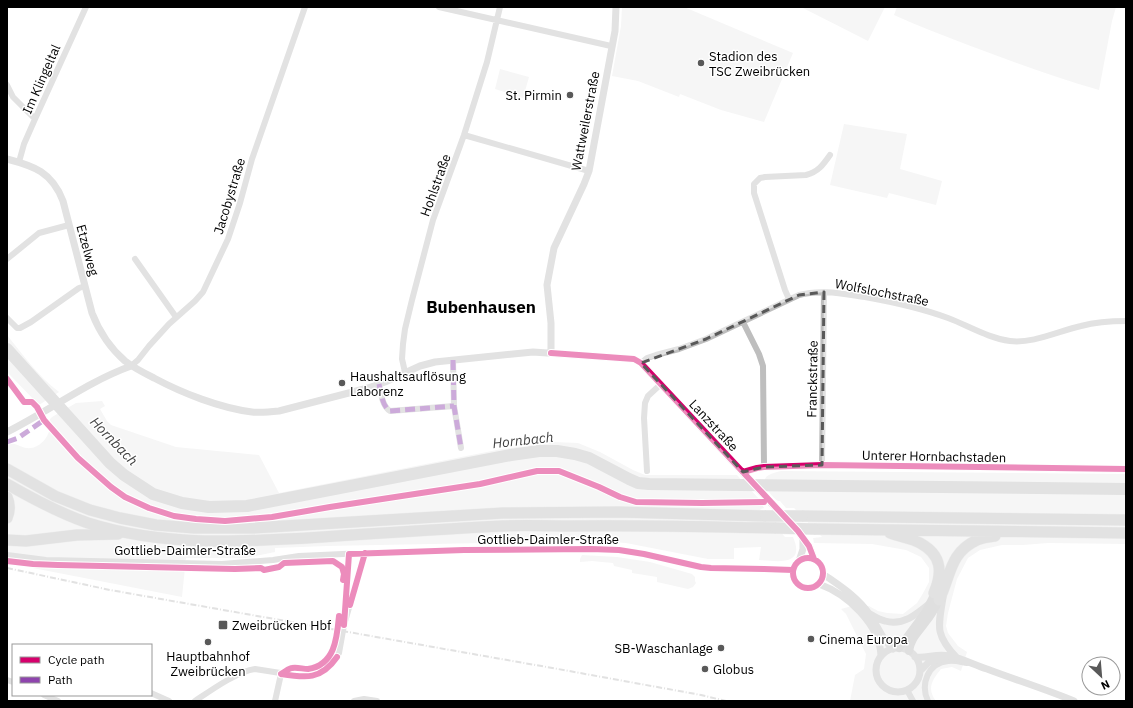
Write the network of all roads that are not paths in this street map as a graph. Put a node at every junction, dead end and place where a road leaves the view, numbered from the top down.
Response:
1 (86, 7) edge
2 (305, 7) edge
3 (439, 7) edge
4 (500, 7) edge
5 (616, 7) edge
6 (497, 21) junction
7 (611, 46) junction
8 (7, 85) edge
9 (35, 119) junction
10 (464, 135) junction
11 (830, 155) dead end
12 (7, 159) edge
13 (19, 162) junction
14 (588, 171) junction
15 (69, 225) junction
16 (7, 259) edge
17 (135, 259) dead end
18 (85, 286) junction
19 (824, 292) junction
20 (789, 299) junction
21 (176, 317) junction
22 (7, 318) edge
23 (1126, 321) edge
24 (743, 322) junction
25 (551, 353) junction
26 (453, 360) junction
27 (641, 363) junction
28 (131, 366) junction
29 (405, 372) junction
30 (7, 379) edge
31 (379, 384) junction
32 (661, 384) junction
33 (24, 402) dead end
34 (454, 406) junction
35 (7, 432) edge
36 (461, 448) dead end
37 (7, 464) edge
38 (822, 465) junction
39 (764, 467) junction
40 (7, 469) edge
41 (1126, 469) edge
42 (647, 471) dead end
43 (744, 473) junction
44 (25, 480) junction
45 (7, 484) edge
46 (7, 497) edge
47 (769, 501) tunnel mouth
48 (7, 518) edge
49 (1126, 520) edge
50 (882, 529) junction
51 (1014, 532) junction
52 (1126, 533) edge
53 (133, 534) junction
54 (7, 540) edge
55 (365, 553) junction
56 (349, 554) junction
57 (7, 556) edge
58 (814, 559) junction
59 (799, 561) junction
60 (792, 570) junction
61 (823, 574) junction
62 (819, 584) junction
63 (938, 598) junction
64 (870, 614) junction
65 (344, 625) junction
66 (896, 649) junction
67 (912, 654) junction
68 (881, 656) junction
69 (960, 659) junction
70 (972, 664) junction
71 (920, 671) junction
72 (282, 674) junction
73 (907, 690) junction
74 (152, 693) edge
75 (46, 696) edge
76 (58, 701) edge
77 (169, 701) edge
78 (196, 701) edge
79 (275, 701) edge
80 (354, 701) edge
81 (377, 701) edge
82 (913, 701) edge
83 (928, 701) edge
84 (1074, 701) edge

1 - 9 street, Im Klingeltal
2 - 21 street, Jacobystraße
3 - 6 street
4 - 6 street, Hohlstraße
5 - 7 street, Wattweilerstraße
6 - 7 street
6 - 10 street, Hohlstraße
7 - 14 street, Wattweilerstraße
8 - 9 street
9 - 13 street, Im Klingeltal
10 - 14 street
10 - 29 street, Hohlstraße
11 - 20 street
12 - 13 street, Etzelweg
13 - 15 street, Etzelweg
14 - 25 street, Wattweilerstraße
15 - 16 street
15 - 18 street, Etzelweg
17 - 21 street
18 - 22 street
18 - 28 street, Etzelweg
19 - 20 street, Wolfslochstraße
19 - 23 street, Wolfslochstraße
19 - 38 street, Franckstraße
20 - 24 street, Wolfslochstraße
21 - 28 street, Jacobystraße
24 - 27 street, Wolfslochstraße
24 - 39 street
25 - 26 street, Etzelweg
25 - 27 street, Etzelweg
26 - 29 street, Etzelweg
26 - 34 street
27 - 32 street, Lanzstraße
28 - 31 street, Etzelweg
28 - 35 street
29 - 31 street, Etzelweg
30 - 33 street
31 - 34 street
32 - 42 street
32 - 43 street, Lanzstraße
34 - 36 street
37 - 44 highway
38 - 39 street, Unterer Hornbachstaden
38 - 41 street, Unterer Hornbachstaden
39 - 43 street, Unterer Hornbachstaden
40 - 44 highway
43 - 47 street, Lanzstraße
44 - 49 highway, bridge
45 - 53 highway
46 - 48 highway
50 - 51 highway
50 - 53 highway, bridge
50 - 63 highway
51 - 52 highway
51 - 63 highway
53 - 54 highway
55 - 56 street, Gottlieb-Daimler-Straße
55 - 60 street, Gottlieb-Daimler-Straße
55 - 65 street
56 - 57 street, Gottlieb-Daimler-Straße
56 - 65 street
58 - 59 street
58 - 59 street
58 - 61 street
59 - 60 street
60 - 62 street
61 - 62 street
61 - 64 street
62 - 68 street
63 - 64 street
63 - 66 main road
63 - 67 main road
63 - 69 street
64 - 66 street
65 - 72 street
66 - 67 street
66 - 68 street
67 - 69 street
67 - 71 street
68 - 73 street
69 - 70 street
69 - 71 street
70 - 83 street
70 - 84 street
71 - 73 street
72 - 78 street
72 - 79 street
73 - 82 street
74 - 77 street
75 - 76 street
80 - 81 street

